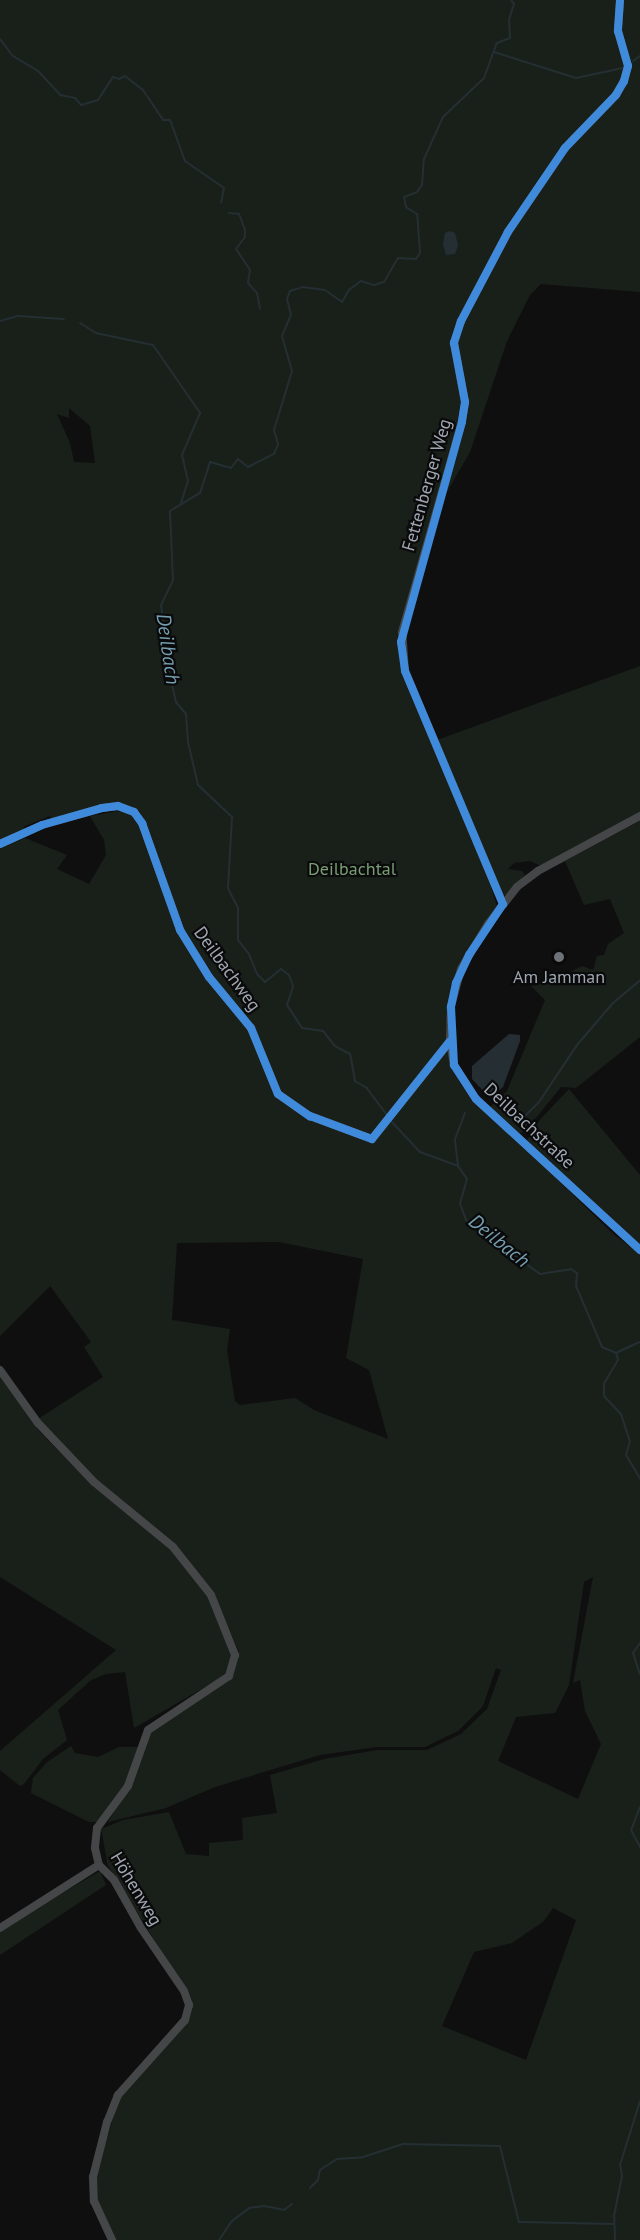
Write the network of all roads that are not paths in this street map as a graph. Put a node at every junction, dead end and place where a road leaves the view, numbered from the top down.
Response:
1 (620, 0) edge
2 (640, 816) edge
3 (0, 844) edge
4 (503, 904) junction
5 (450, 1041) junction
6 (640, 1250) edge
7 (0, 1370) edge
8 (99, 1864) junction
9 (0, 1928) edge
10 (112, 2240) edge

1 - 4 street, Fettenberger Weg
2 - 4 street, Deilbachstraße
3 - 5 street, Deilbachweg
4 - 5 street, Deilbachstraße
5 - 6 street, Deilbachstraße
7 - 8 street, Höhenweg
8 - 9 street
8 - 10 street, Höhenweg

